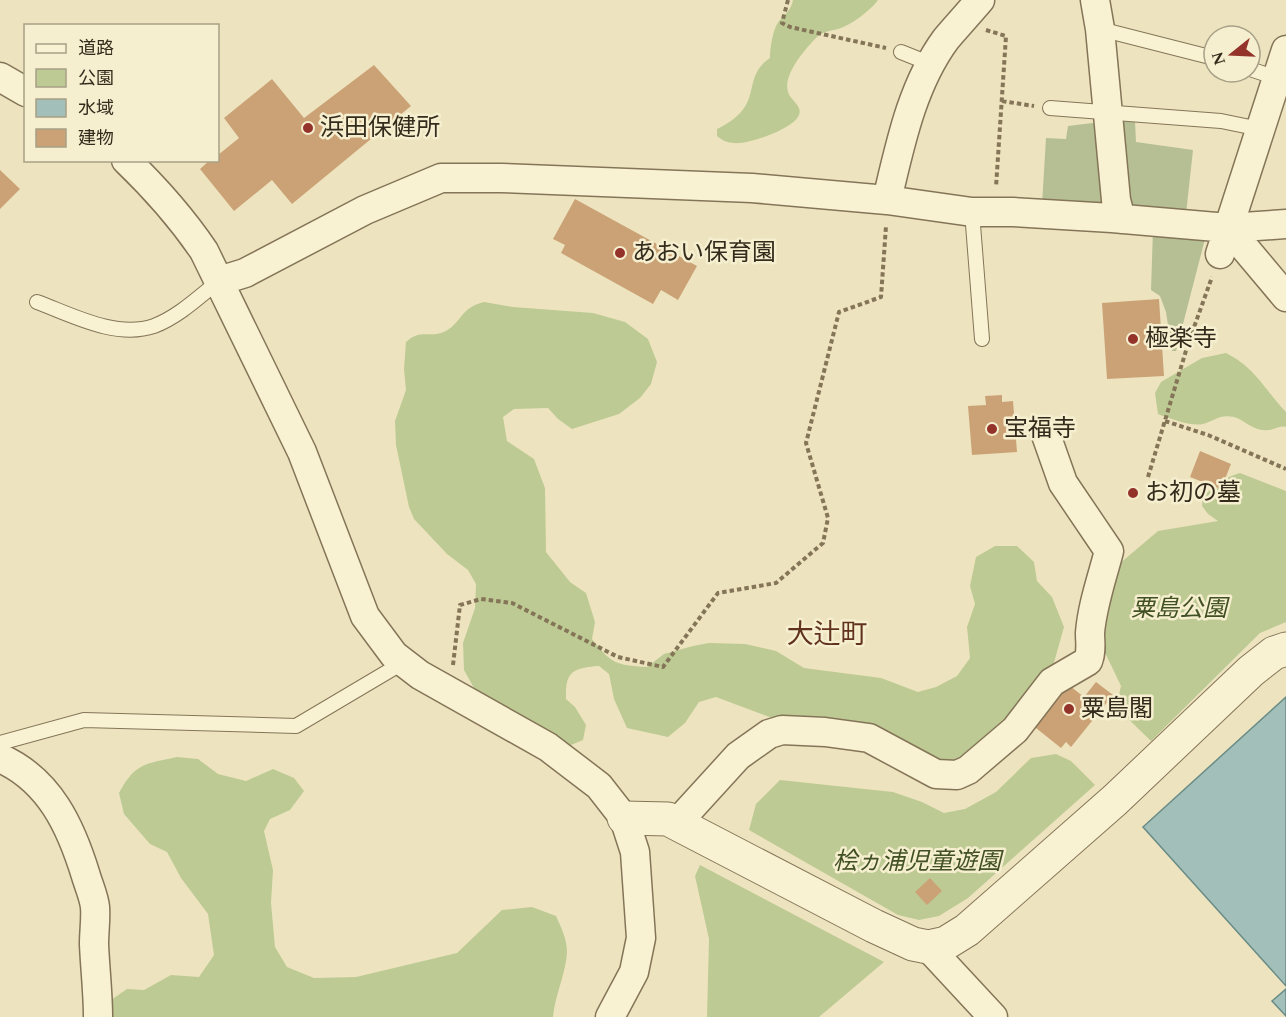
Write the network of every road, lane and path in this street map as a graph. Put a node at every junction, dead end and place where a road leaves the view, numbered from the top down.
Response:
1 (788, 0) edge
2 (1095, 0) edge
3 (972, 9) edge
4 (1100, 29) junction
5 (1286, 50) edge
6 (901, 52) joint
7 (1202, 55) edge
8 (931, 64) junction
9 (1262, 73) edge
10 (0, 77) edge
11 (1277, 78) junction
12 (24, 91) edge
13 (1002, 101) junction
14 (1050, 108) joint
15 (1108, 112) junction
16 (1260, 129) junction
17 (128, 162) edge
18 (887, 200) junction
19 (983, 212) junction
20 (1121, 219) junction
21 (1286, 224) edge
22 (1224, 241) junction
23 (219, 280) junction
24 (1286, 297) edge
25 (37, 302) dead end
26 (982, 339) dead end
27 (1165, 421) junction
28 (1045, 432) dead end
29 (1286, 469) edge
30 (1148, 477) dead end
31 (1286, 649) edge
32 (404, 662) junction
33 (450, 692) junction
34 (0, 744) edge
35 (0, 758) edge
36 (624, 818) junction
37 (676, 824) junction
38 (928, 947) junction
39 (98, 1017) edge
40 (610, 1017) edge
41 (993, 1017) edge

1 - 6 path
2 - 4 street
3 - 8 street
3 - 13 path
4 - 7 lane
4 - 15 street
5 - 11 street
6 - 8 lane
8 - 18 street
9 - 11 lane
10 - 12 street
11 - 16 street
13 - 14 path
13 - 19 path
14 - 15 lane
15 - 16 lane
15 - 20 street
16 - 22 street
17 - 23 street
18 - 19 street
18 - 23 street
18 - 33 path
19 - 20 street
19 - 26 lane
20 - 22 street
21 - 22 street
22 - 24 street
22 - 27 path
23 - 25 lane
23 - 32 street
27 - 29 path
27 - 30 path
28 - 37 street
31 - 38 street
32 - 33 street
32 - 34 lane
33 - 36 street
35 - 39 street
36 - 37 street
36 - 40 street
37 - 38 street
38 - 41 street

